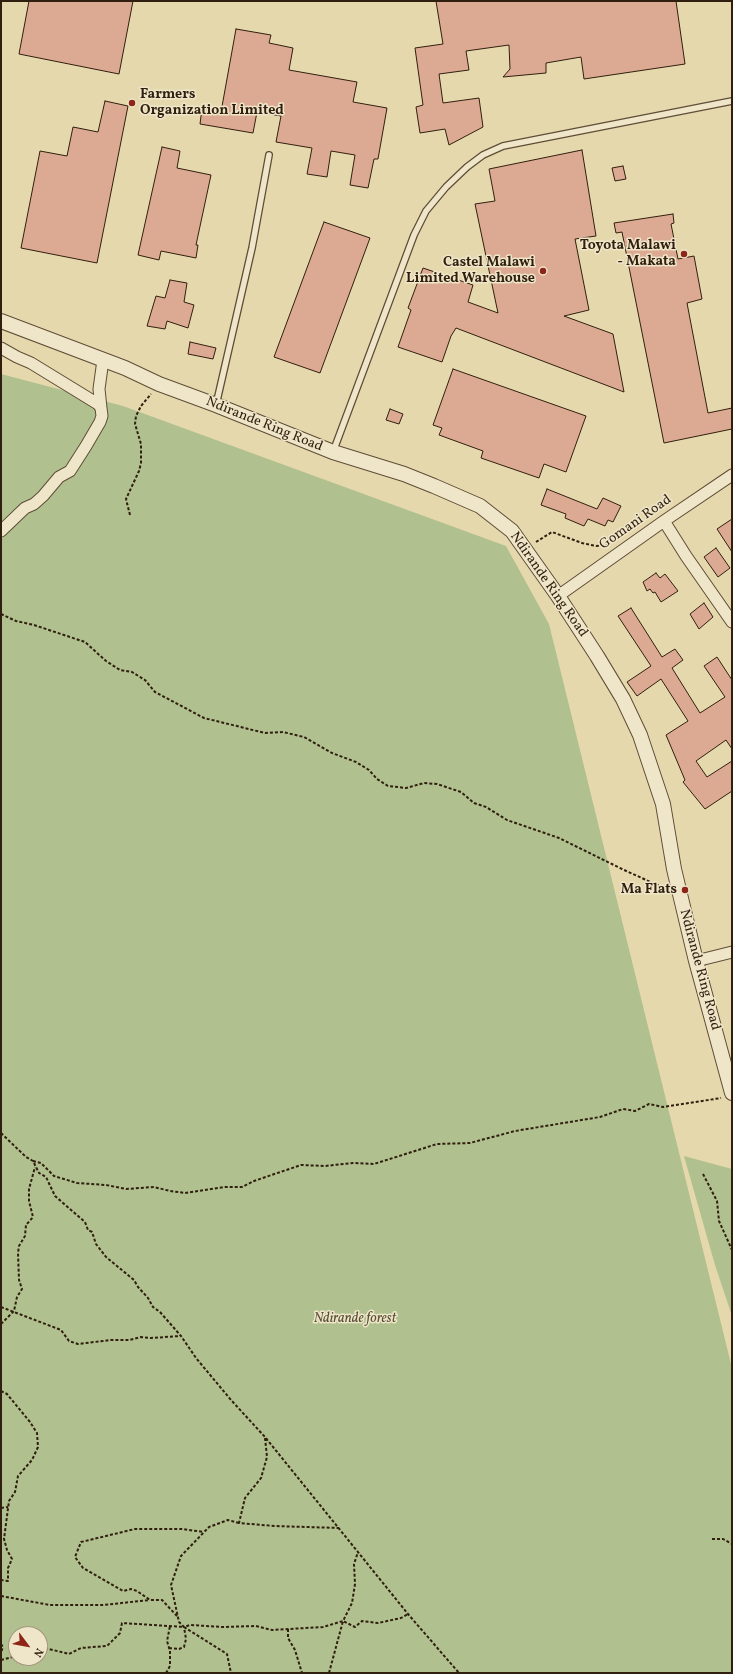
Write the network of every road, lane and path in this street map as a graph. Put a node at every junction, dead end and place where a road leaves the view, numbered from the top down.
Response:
1 (732, 101) edge
2 (269, 155) dead end
3 (1, 321) edge
4 (1, 348) edge
5 (103, 360) junction
6 (159, 384) junction
7 (216, 405) junction
8 (101, 408) junction
9 (333, 452) junction
10 (732, 475) edge
11 (130, 515) dead end
12 (664, 521) junction
13 (1, 531) edge
14 (631, 544) junction
15 (525, 549) junction
16 (558, 596) junction
17 (1, 614) edge
18 (731, 620) edge
19 (680, 898) junction
20 (732, 952) edge
21 (696, 961) junction
22 (727, 1057) edge
23 (728, 1095) edge
24 (1, 1133) edge
25 (33, 1161) junction
26 (35, 1167) junction
27 (703, 1174) dead end
28 (732, 1250) edge
29 (1, 1307) edge
30 (14, 1311) junction
31 (1, 1324) edge
32 (181, 1336) junction
33 (1, 1391) edge
34 (264, 1437) junction
35 (8, 1507) junction
36 (1, 1508) edge
37 (239, 1523) junction
38 (339, 1528) junction
39 (204, 1532) junction
40 (712, 1539) dead end
41 (732, 1544) edge
42 (358, 1552) junction
43 (1, 1580) edge
44 (1, 1596) edge
45 (150, 1600) junction
46 (408, 1614) junction
47 (178, 1616) junction
48 (343, 1621) junction
49 (170, 1626) junction
50 (184, 1627) junction
51 (288, 1629) junction
52 (1, 1644) edge
53 (169, 1648) junction
54 (48, 1649) edge
55 (1, 1652) edge
56 (166, 1673) edge
57 (231, 1673) edge
58 (302, 1673) edge
59 (329, 1673) edge
60 (459, 1673) edge

1 - 9 lane
2 - 7 lane
3 - 5 street, Ndirande Ring Road
4 - 8 street
5 - 6 street, Ndirande Ring Road
5 - 8 street
6 - 7 street, Ndirande Ring Road
6 - 11 path
7 - 9 street, Ndirande Ring Road
8 - 13 street
9 - 15 street, Ndirande Ring Road
10 - 12 street, Gomani Road
12 - 14 street, Gomani Road
12 - 18 street
14 - 15 path
14 - 16 street, Gomani Road
15 - 16 street, Ndirande Ring Road
16 - 19 street, Ndirande Ring Road
17 - 19 path
19 - 21 street, Ndirande Ring Road
20 - 21 street
21 - 22 street, Ndirande Ring Road
22 - 23 street, Ndirande Ring Road
23 - 25 path
24 - 25 path
25 - 26 path
26 - 30 path
26 - 32 path
27 - 28 path
29 - 30 path
30 - 31 path
30 - 32 path
32 - 34 path
33 - 35 path
34 - 37 path
34 - 38 path
35 - 36 path
35 - 43 path
37 - 38 path
37 - 39 path
38 - 42 path
39 - 45 path
39 - 47 path
40 - 41 path
42 - 46 path
42 - 48 path
44 - 45 path
45 - 47 path
46 - 48 path
46 - 60 path
47 - 50 path
48 - 51 path
48 - 59 path
49 - 50 path
49 - 53 path
49 - 54 path
50 - 51 path
50 - 53 path
50 - 57 path
51 - 58 path
52 - 55 path
53 - 56 path

